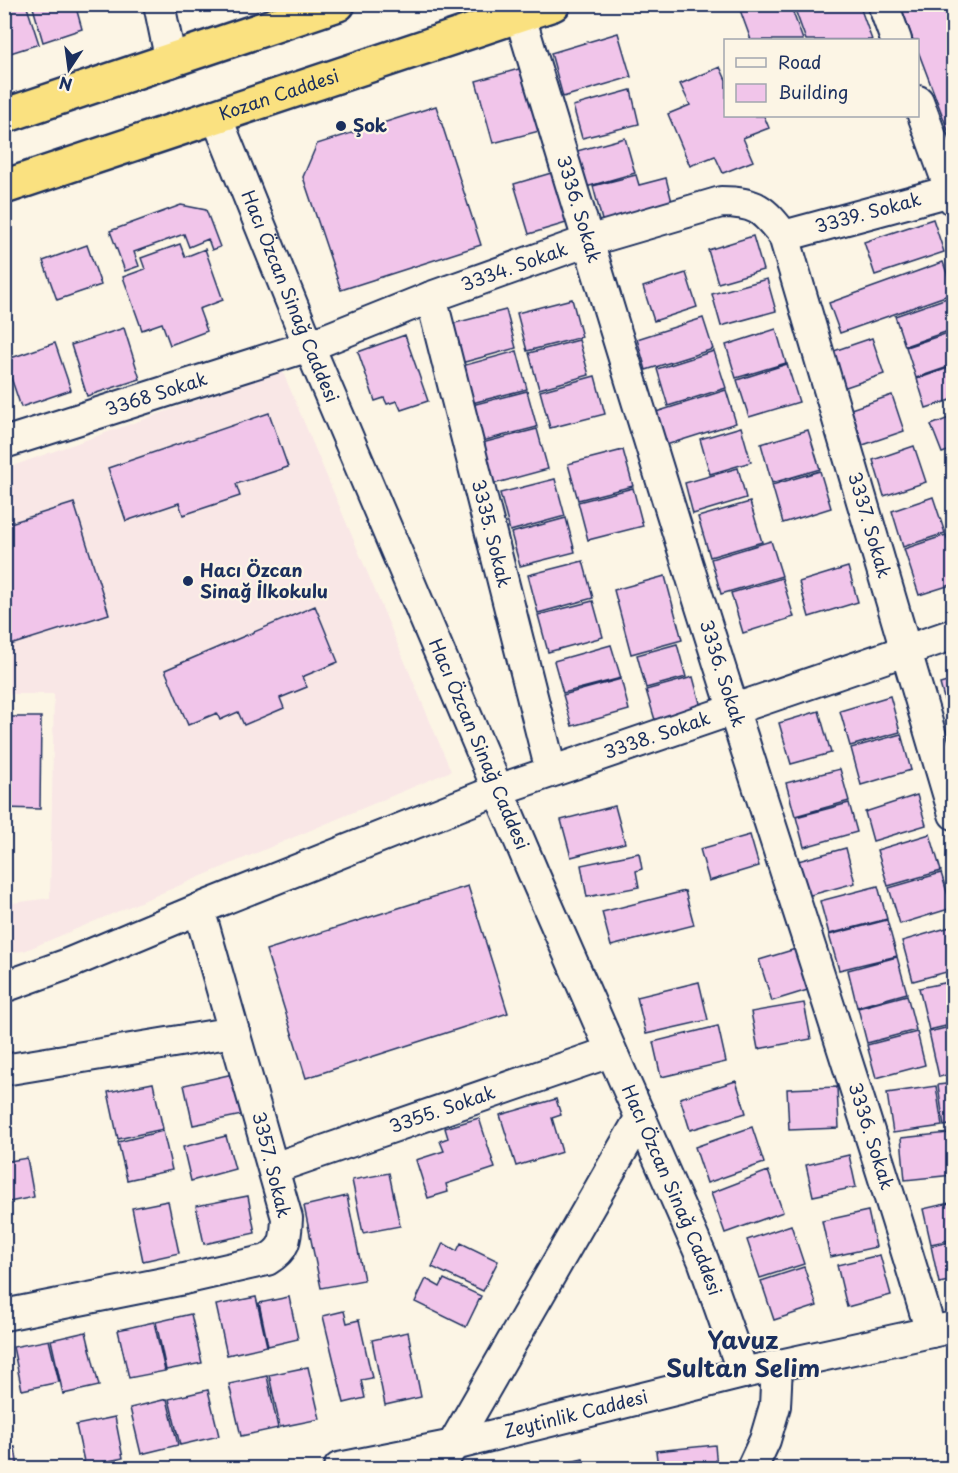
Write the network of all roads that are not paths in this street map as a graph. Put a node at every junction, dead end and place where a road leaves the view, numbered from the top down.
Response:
1 (159, 4) edge
2 (338, 4) edge
3 (553, 4) edge
4 (883, 4) edge
5 (520, 16) junction
6 (896, 39) edge
7 (171, 62) junction
8 (919, 104) edge
9 (4, 116) edge
10 (216, 116) junction
11 (4, 186) edge
12 (952, 194) edge
13 (783, 236) junction
14 (588, 241) junction
15 (431, 297) junction
16 (309, 346) junction
17 (4, 443) edge
18 (954, 634) edge
19 (905, 650) junction
20 (733, 709) junction
21 (551, 771) junction
22 (498, 790) junction
23 (954, 814) edge
24 (199, 909) junction
25 (4, 987) edge
26 (234, 1032) junction
27 (610, 1052) junction
28 (4, 1070) edge
29 (641, 1117) junction
30 (274, 1168) junction
31 (4, 1315) edge
32 (942, 1329) edge
33 (777, 1366) junction
34 (743, 1373) junction
35 (446, 1457) edge
36 (339, 1468) edge
37 (752, 1468) edge

1 - 7 street
2 - 7 highway
3 - 5 highway, Kozan Caddesi
4 - 6 street
5 - 10 highway, Kozan Caddesi
5 - 14 street, 3336. Sokak
7 - 9 highway
8 - 12 street
10 - 11 highway, Kozan Caddesi
10 - 16 street, Hacı Özcan Sinağ Caddesi
12 - 13 street, 3339. Sokak
13 - 14 street, 3334. Sokak
13 - 19 street, 3337. Sokak
14 - 15 street, 3334. Sokak
14 - 20 street, 3336. Sokak
15 - 16 street, 3334. Sokak
15 - 21 street, 3335. Sokak
16 - 17 street, 3368 Sokak
16 - 22 street, Hacı Özcan Sinağ Caddesi
18 - 19 street, 3338. Sokak
19 - 20 street, 3338. Sokak
19 - 23 street, 3337. Sokak
20 - 21 street, 3338. Sokak
20 - 32 street, 3336. Sokak
21 - 22 street, 3338. Sokak
22 - 24 street, 3338. Sokak
22 - 27 street, Hacı Özcan Sinağ Caddesi
24 - 25 street, 3338. Sokak
24 - 26 street, 3357. Sokak
26 - 28 street
26 - 30 street, 3357. Sokak
27 - 29 street, Hacı Özcan Sinağ Caddesi
27 - 30 street, 3355. Sokak
29 - 34 street, Hacı Özcan Sinağ Caddesi
29 - 35 street
30 - 31 street, 3357. Sokak
32 - 33 street, Zeytinlik Caddesi
33 - 34 street, Zeytinlik Caddesi
33 - 37 street
34 - 35 street, Zeytinlik Caddesi
35 - 36 street, Zeytinlik Caddesi

